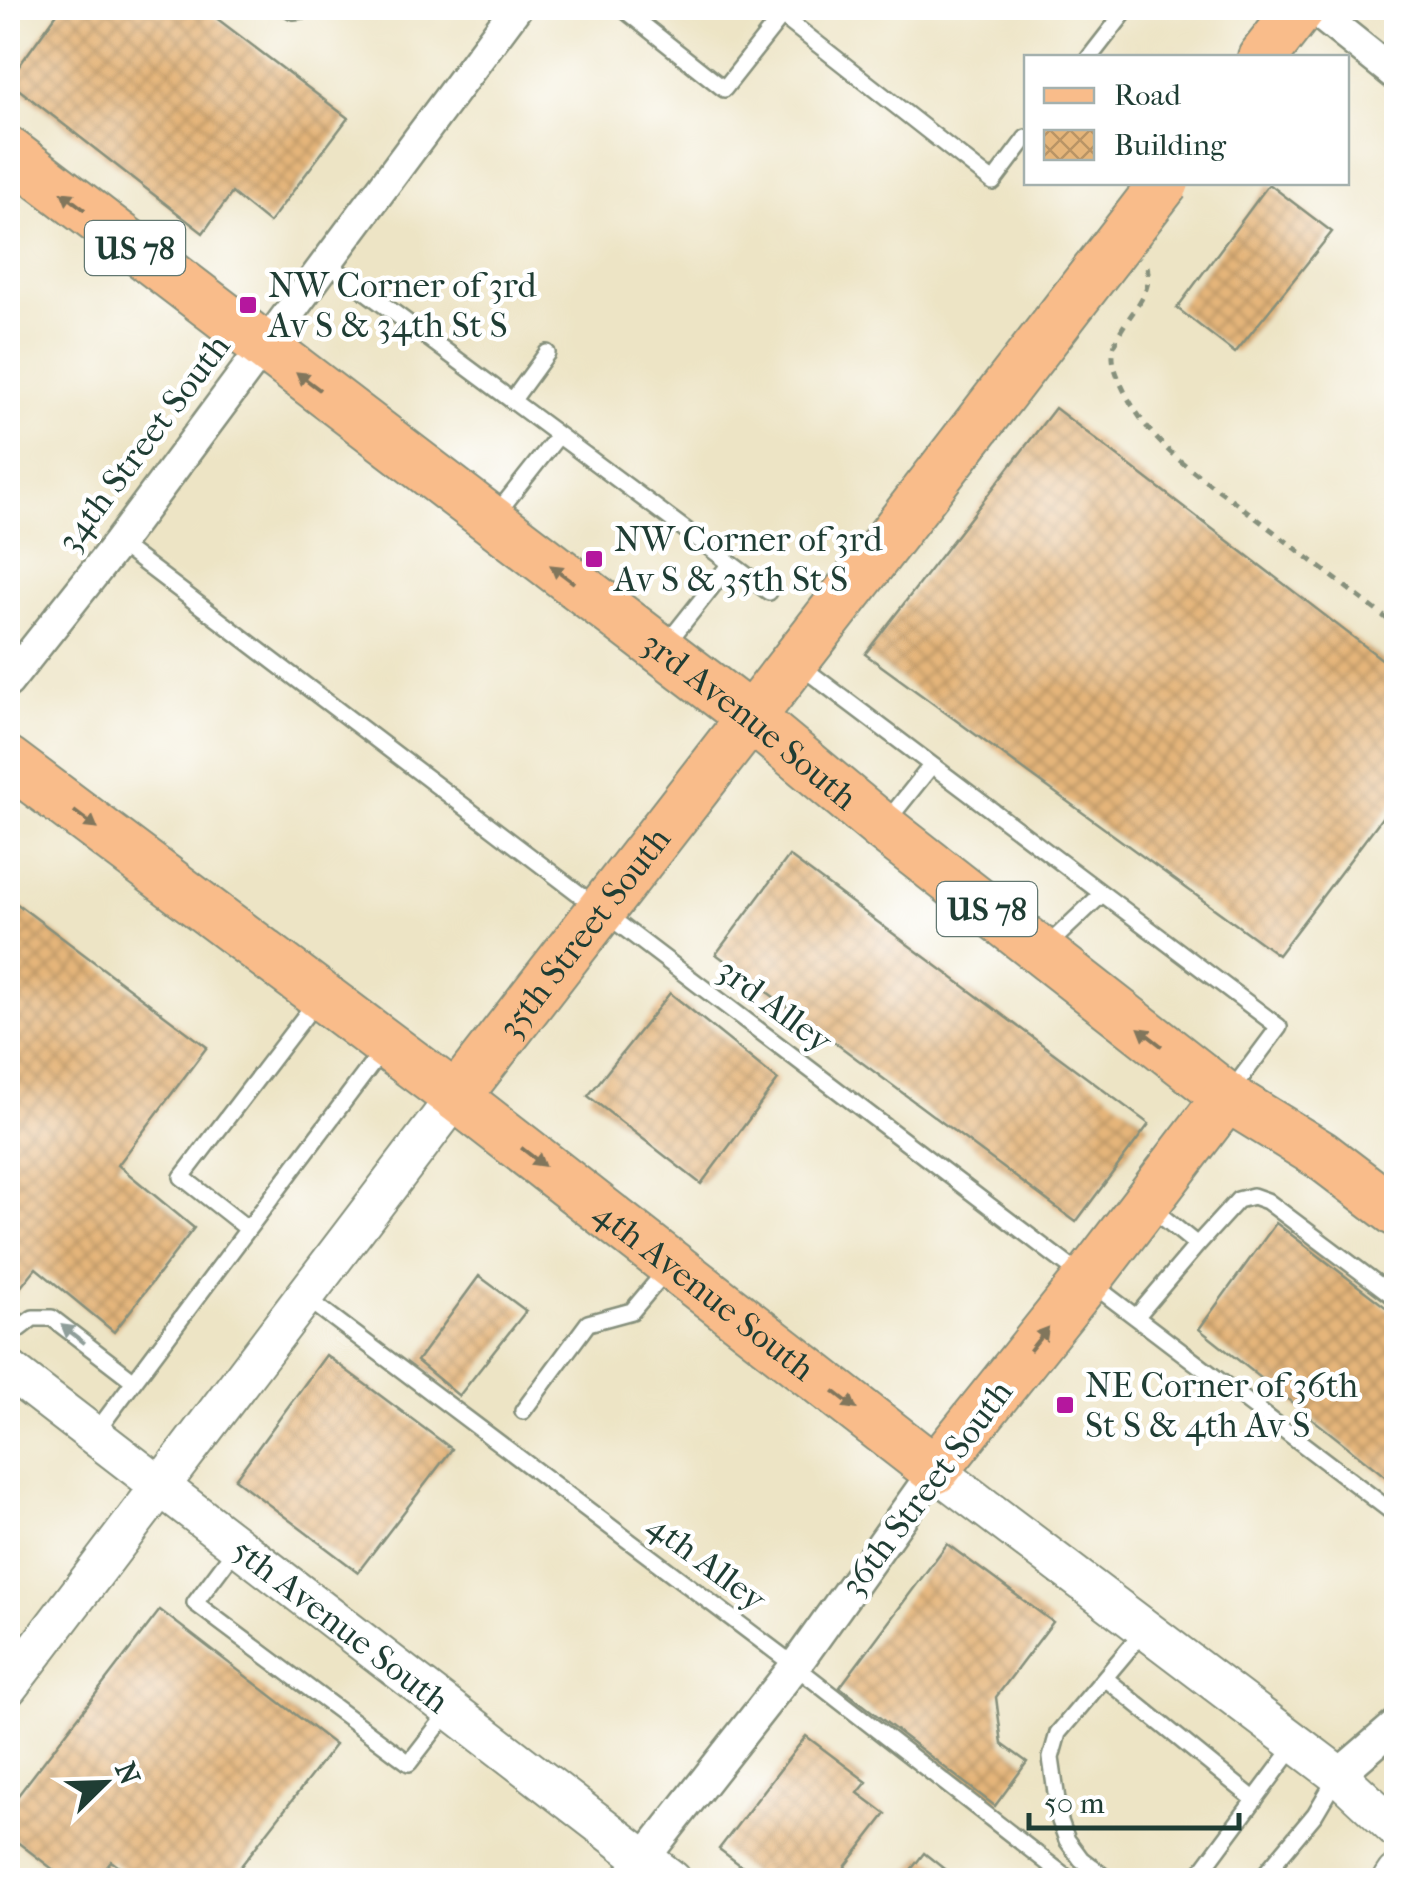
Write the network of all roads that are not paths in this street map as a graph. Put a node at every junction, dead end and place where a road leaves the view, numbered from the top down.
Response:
1 (319, 8) edge
2 (512, 8) edge
3 (622, 8) edge
4 (1128, 8) edge
5 (1300, 8) edge
6 (1312, 8) edge
7 (291, 9) edge
8 (785, 12) edge
9 (1091, 55) edge
10 (1264, 55) edge
11 (1396, 75) edge
12 (1024, 141) edge
13 (8, 151) edge
14 (1163, 185) edge
15 (326, 262) junction
16 (262, 345) junction
17 (547, 353) dead end
18 (512, 402) junction
19 (558, 436) junction
20 (491, 520) junction
21 (118, 542) junction
22 (730, 564) junction
23 (769, 592) dead end
24 (662, 650) junction
25 (794, 662) junction
26 (8, 682) edge
27 (750, 718) junction
28 (8, 762) edge
29 (931, 766) junction
30 (882, 827) junction
31 (1102, 894) junction
32 (601, 910) junction
33 (1041, 952) junction
34 (320, 996) junction
35 (386, 1045) junction
36 (456, 1097) junction
37 (1227, 1097) junction
38 (1146, 1204) junction
39 (1396, 1212) edge
40 (248, 1229) junction
41 (1197, 1244) junction
42 (671, 1264) junction
43 (1087, 1280) junction
44 (1394, 1292) edge
45 (304, 1296) junction
46 (1136, 1317) junction
47 (8, 1338) edge
48 (8, 1369) edge
49 (134, 1381) junction
50 (523, 1411) dead end
51 (93, 1436) junction
52 (934, 1470) junction
53 (158, 1486) junction
54 (1396, 1516) edge
55 (237, 1547) junction
56 (1146, 1630) junction
57 (795, 1666) junction
58 (1105, 1678) junction
59 (8, 1684) edge
60 (450, 1710) junction
61 (1396, 1726) edge
62 (1296, 1744) junction
63 (1338, 1775) junction
64 (1254, 1800) junction
65 (1394, 1822) edge
66 (647, 1873) edge
67 (1396, 1874) edge
68 (1070, 1880) edge
69 (1108, 1880) edge
70 (1195, 1880) edge
71 (1260, 1880) edge
72 (1392, 1880) edge

1 - 7 lane
2 - 15 street, 34th Street South
3 - 8 lane
4 - 9 lane
5 - 10 main road
6 - 11 street
8 - 12 lane
16 -> 13 main road, 3rd Avenue South / US 78
14 - 25 main road, 35th Street South, bridge
15 - 16 street, 34th Street South
15 - 18 lane
20 -> 16 main road, 3rd Avenue South / US 78
16 - 21 street, 34th Street South
17 - 18 lane
18 - 19 lane
19 - 20 lane
19 - 22 lane
24 -> 20 main road, 3rd Avenue South / US 78
21 - 26 street, 34th Street South
21 - 32 lane, 3rd Alley
22 - 23 lane
22 - 24 lane
24 - 27 main road, 3rd Avenue South / US 78
25 - 27 main road, 35th Street South
25 - 29 lane
27 - 30 main road, 3rd Avenue South / US 78
27 - 32 main road, 35th Street South
28 -> 34 main road, 4th Avenue South
29 - 30 lane
29 - 31 lane
30 - 33 main road, 3rd Avenue South / US 78
31 - 33 lane
31 - 37 lane
32 - 36 main road, 35th Street South
32 - 43 lane, 3rd Alley
37 -> 33 main road, 3rd Avenue South / US 78
34 - 35 main road, 4th Avenue South
34 - 40 lane
35 - 36 main road, 4th Avenue South
35 - 40 lane
36 -> 42 main road, 4th Avenue South
36 - 45 street, 35th Street South
37 - 38 main road, 36th Street South
37 - 39 main road, 3rd Avenue South / US 78
38 - 41 lane
38 - 43 main road, 36th Street South
40 - 49 lane
41 - 44 lane
41 - 46 lane
42 - 50 lane
42 -> 52 main road, 4th Avenue South
43 - 46 lane, 3rd Alley
52 -> 43 main road, 36th Street South
45 - 53 street, 35th Street South
45 - 57 lane, 4th Alley
46 - 54 lane, 3rd Alley
49 -> 47 lane
48 - 51 street, 5th Avenue South
49 - 51 lane
51 - 53 street, 5th Avenue South
52 - 56 street, 4th Avenue South
52 - 57 street, 36th Street South
53 - 55 street, 5th Avenue South
53 - 59 street, 35th Street South
55 - 60 street, 5th Avenue South
55 - 60 lane
56 - 58 lane
56 - 62 street, 4th Avenue South
57 - 66 street, 36th Street South
57 - 68 lane, 4th Alley
58 - 64 lane
58 - 69 lane
60 - 66 street, 5th Avenue South
61 - 63 street
62 - 63 street, 4th Avenue South
62 - 64 lane
63 - 65 street, 4th Avenue South
63 - 71 lane
64 - 70 lane
67 - 72 street

